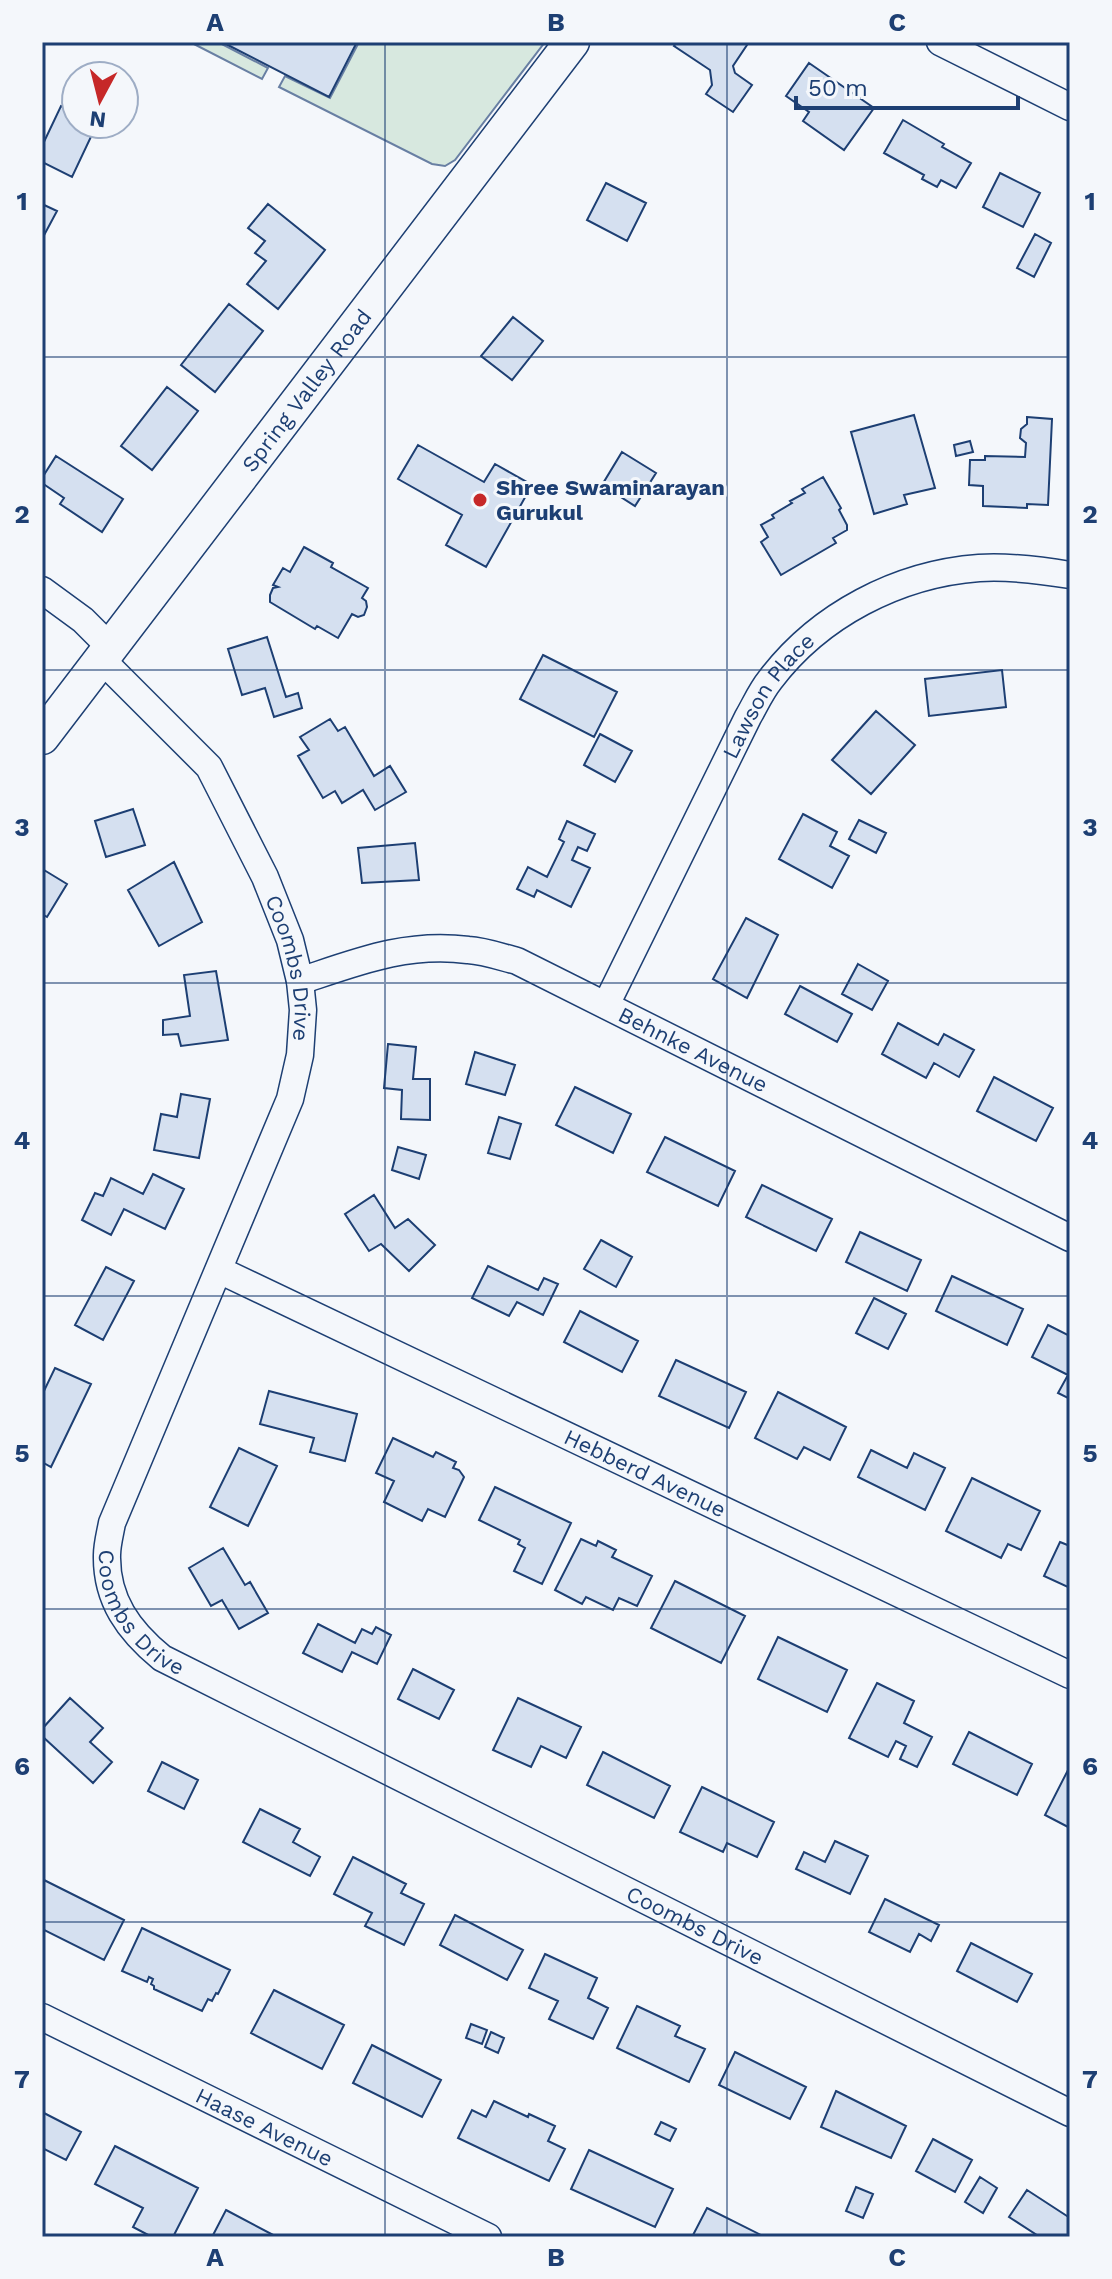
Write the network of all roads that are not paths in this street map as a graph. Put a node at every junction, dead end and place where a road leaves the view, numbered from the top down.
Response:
1 (572, 42) edge
2 (940, 42) edge
3 (1070, 107) edge
4 (1070, 575) edge
5 (42, 590) edge
6 (107, 654) junction
7 (42, 737) edge
8 (300, 981) junction
9 (606, 1005) junction
10 (1070, 1238) edge
11 (219, 1270) junction
12 (1070, 1675) edge
13 (42, 2017) edge
14 (1070, 2113) edge
15 (488, 2237) edge

1 - 6 street, Spring Valley Road
2 - 3 street
4 - 9 street, Lawson Place
5 - 6 street, Coombs Drive
6 - 7 street, Spring Valley Road
6 - 8 street, Coombs Drive
8 - 9 street, Behnke Avenue
8 - 11 street, Coombs Drive
9 - 10 street, Behnke Avenue
11 - 12 street, Hebberd Avenue
11 - 14 street, Coombs Drive
13 - 15 street, Haase Avenue

